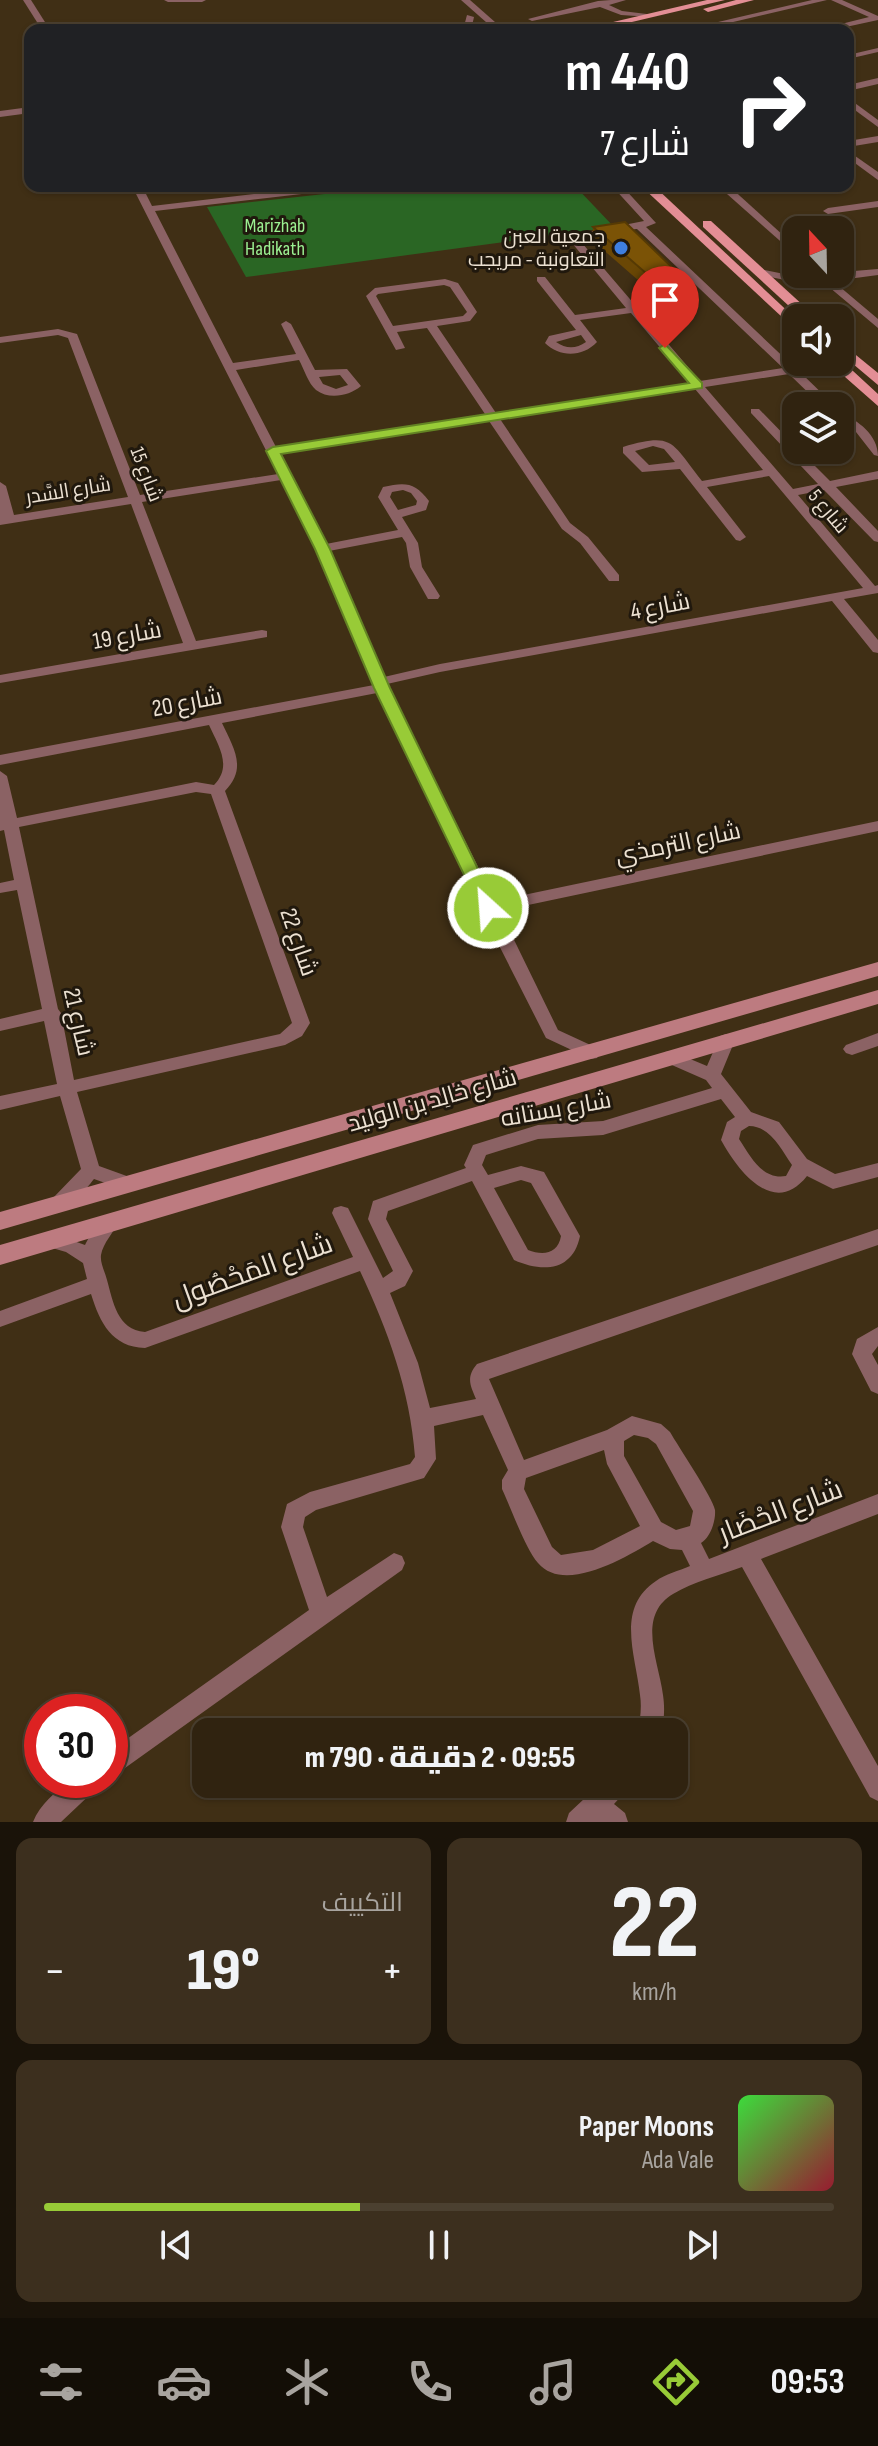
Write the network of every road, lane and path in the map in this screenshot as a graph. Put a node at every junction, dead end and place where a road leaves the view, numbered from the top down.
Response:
1 (27, 0) edge
2 (202, 0) edge
3 (329, 0) edge
4 (341, 0) edge
5 (452, 0) edge
6 (465, 0) edge
7 (622, 0) edge
8 (720, 0) edge
9 (749, 0) edge
10 (823, 0) edge
11 (835, 0) edge
12 (170, 2) edge
13 (597, 2) edge
14 (470, 17) junction
15 (877, 18) edge
16 (532, 19) dead end
17 (615, 22) edge
18 (42, 24) edge
19 (468, 24) edge
20 (477, 24) edge
21 (493, 24) edge
22 (715, 24) edge
23 (849, 24) edge
24 (877, 50) edge
25 (854, 56) edge
26 (878, 81) edge
27 (854, 87) edge
28 (878, 92) edge
29 (859, 95) dead end
30 (854, 106) edge
31 (24, 114) edge
32 (0, 117) edge
33 (878, 124) edge
34 (878, 139) edge
35 (854, 143) edge
36 (854, 159) edge
37 (878, 177) edge
38 (140, 192) edge
39 (294, 192) edge
40 (623, 192) edge
41 (653, 192) edge
42 (673, 192) edge
43 (730, 192) edge
44 (878, 204) edge
45 (149, 209) junction
46 (828, 211) dead end
47 (640, 227) junction
48 (782, 239) edge
49 (760, 272) junction
50 (878, 272) edge
51 (854, 274) edge
52 (541, 279) dead end
53 (782, 279) edge
54 (798, 288) edge
55 (832, 288) edge
56 (795, 304) joint
57 (633, 310) junction
58 (782, 313) edge
59 (574, 318) junction
60 (286, 324) dead end
61 (430, 324) junction
62 (878, 325) edge
63 (391, 330) junction
64 (585, 331) dead end
65 (0, 340) edge
66 (400, 348) dead end
67 (303, 356) junction
68 (854, 359) edge
69 (782, 364) edge
70 (231, 367) junction
71 (782, 372) edge
72 (312, 374) dead end
73 (795, 376) edge
74 (850, 376) edge
75 (878, 381) edge
76 (698, 385) junction
77 (813, 392) edge
78 (878, 402) edge
79 (755, 411) dead end
80 (493, 417) junction
81 (854, 434) edge
82 (876, 449) edge
83 (273, 451) junction
84 (683, 465) dead end
85 (771, 472) junction
86 (878, 475) edge
87 (285, 476) junction
88 (698, 485) junction
89 (827, 485) junction
90 (0, 486) edge
91 (790, 493) junction
92 (136, 500) junction
93 (395, 515) dead end
94 (4, 520) edge
95 (406, 532) junction
96 (740, 537) dead end
97 (878, 538) edge
98 (322, 549) junction
99 (614, 578) dead end
100 (875, 589) edge
101 (433, 596) dead end
102 (835, 597) junction
103 (262, 634) dead end
104 (191, 646) junction
105 (878, 649) edge
106 (0, 679) edge
107 (382, 687) junction
108 (213, 719) junction
109 (0, 760) edge
110 (0, 776) edge
111 (217, 790) junction
112 (5, 825) edge
113 (878, 826) edge
114 (23, 883) junction
115 (0, 888) edge
116 (488, 908) junction
117 (878, 969) edge
118 (878, 997) edge
119 (53, 1013) junction
120 (0, 1025) edge
121 (552, 1034) junction
122 (878, 1039) edge
123 (726, 1040) junction
124 (852, 1049) dead end
125 (591, 1053) junction
126 (671, 1057) junction
127 (537, 1068) junction
128 (712, 1075) junction
129 (67, 1088) junction
130 (725, 1091) junction
131 (0, 1103) edge
132 (746, 1119) junction
133 (801, 1164) junction
134 (878, 1170) edge
135 (91, 1171) junction
136 (479, 1178) junction
137 (128, 1184) junction
138 (59, 1204) junction
139 (341, 1213) dead end
140 (0, 1221) edge
141 (110, 1221) junction
142 (878, 1237) edge
143 (49, 1240) junction
144 (0, 1255) edge
145 (91, 1258) junction
146 (365, 1261) junction
147 (99, 1283) junction
148 (379, 1289) junction
149 (0, 1319) edge
150 (878, 1335) edge
151 (878, 1385) edge
152 (490, 1405) junction
153 (422, 1419) junction
154 (614, 1437) junction
155 (519, 1471) junction
156 (878, 1504) edge
157 (653, 1529) junction
158 (688, 1540) junction
159 (747, 1555) junction
160 (394, 1563) dead end
161 (704, 1572) junction
162 (322, 1614) junction
163 (652, 1718) edge
164 (128, 1752) edge
165 (878, 1789) edge
166 (67, 1798) edge
167 (607, 1813) edge
168 (45, 1822) edge
169 (578, 1822) edge

1 - 18 street
2 - 12 street
3 - 4 street
5 - 14 street
6 - 21 street
7 - 13 street
8 - 17 main road
9 - 17 main road
10 - 22 street
11 - 15 street
13 - 16 street
13 - 17 street
14 - 19 street
14 - 20 street
15 - 23 street
24 - 25 street
26 - 27 street
28 - 29 street
30 - 33 street
31 - 32 street
34 - 35 street
36 - 37 street
38 - 45 street
39 - 45 street
40 - 47 street
41 - 58 main road
42 - 49 main road
43 - 48 street
44 - 46 street
45 - 70 street
47 - 57 street, شارع 5
47 - 69 street
49 - 53 street
49 - 56 main road
50 - 51 street
52 - 59 street
54 - 56 street
55 - 62 street
57 - 59 street
57 - 76 street, شارع 5
59 - 64 street
60 - 67 street
61 - 63 street
61 - 63 street
61 - 80 street
63 - 66 street
65 - 92 street, شارع 15
67 - 70 street
67 - 72 street
68 - 75 main road
70 - 83 street
71 - 76 street
73 - 77 street
74 - 78 main road
76 - 80 street
76 - 85 street, شارع 5
79 - 89 street
80 - 83 street
80 - 99 street
81 - 82 street
83 - 87 street
84 - 88 street
85 - 88 street
85 - 91 street, شارع 5
86 - 89 street
87 - 92 street, شارع السَّدر
87 - 98 street
88 - 96 street
89 - 91 street
89 - 97 street
90 - 94 street
91 - 100 street, شارع 5
92 - 94 street, شارع السَّدر
92 - 104 street, شارع 15
93 - 95 street
95 - 98 street
95 - 101 street
98 - 107 street
100 - 102 street, شارع 4
102 - 105 street
102 - 107 street, شارع 4
103 - 104 street, شارع 19
104 - 106 street, شارع 19
107 - 108 street, شارع 20
107 - 116 street
108 - 109 street, شارع 20
108 - 111 street
110 - 112 street, شارع 21
111 - 112 street
111 - 129 street, شارع 22
112 - 114 street, شارع 21
113 - 116 street, شارع الترمذي
114 - 115 street
114 - 119 street, شارع 21
116 - 121 street
117 - 125 street, شارع خالِد بن الوليد
118 - 123 street, شارع خالِد بن الوليد
119 - 120 street
119 - 129 street, شارع 21
121 - 125 street
121 - 127 street
122 - 124 street
123 - 126 street, شارع خالِد بن الوليد
123 - 128 street
125 - 127 street, شارع خالِد بن الوليد
126 - 128 street
126 - 141 street, شارع خالِد بن الوليد
127 - 137 street, شارع خالِد بن الوليد
128 - 130 street
129 - 131 street, شارع 22
129 - 135 street, شارع 21
130 - 132 street
130 - 136 street, شارع بستانه
132 - 133 street
132 - 133 street
133 - 134 street
135 - 137 street
135 - 138 street
136 - 136 street
136 - 148 street
137 - 138 street, شارع خالِد بن الوليد
138 - 140 street, شارع خالِد بن الوليد
139 - 146 street
141 - 143 street, شارع خالِد بن الوليد
141 - 145 street
142 - 152 street
143 - 144 street, شارع خالِد بن الوليد
143 - 145 street
145 - 147 street, شارع المَحْصُول
146 - 147 street, شارع المَحْصُول
146 - 148 street, شارع المَحْصُول
147 - 149 street
148 - 153 street, شارع المَحْصُول
150 - 151 street
152 - 153 street
152 - 155 street
153 - 162 street, شارع المَحْصُول
154 - 155 street
154 - 157 street
154 - 158 street, شارع الحْضَار
155 - 157 street
156 - 159 street, شارع الحْضَار
157 - 158 street, شارع الحْضَار
158 - 161 street, شارع الحْضَار
159 - 161 street, شارع الحْضَار
159 - 165 street
160 - 162 street
161 - 163 street, شارع الحْضَار
162 - 164 street
166 - 168 street
167 - 169 street

